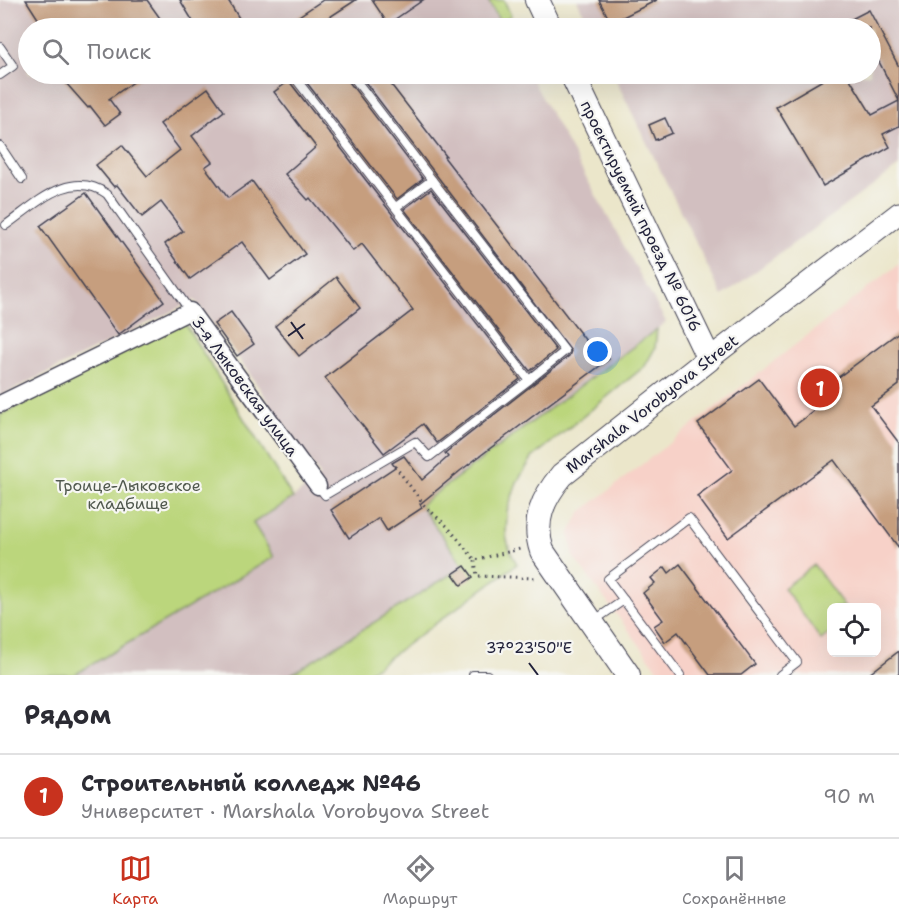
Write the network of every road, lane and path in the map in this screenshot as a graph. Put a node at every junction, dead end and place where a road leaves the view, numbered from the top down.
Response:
1 (537, 0) edge
2 (545, 18) edge
3 (0, 47) edge
4 (0, 75) edge
5 (300, 84) edge
6 (359, 84) edge
7 (577, 84) edge
8 (0, 146) edge
9 (22, 179) dead end
10 (432, 180) junction
11 (396, 207) junction
12 (899, 213) edge
13 (6, 225) dead end
14 (190, 311) junction
15 (709, 359) junction
16 (529, 380) junction
17 (0, 404) edge
18 (388, 458) junction
19 (318, 486) joint
20 (508, 553) dead end
21 (475, 560) junction
22 (560, 578) junction
23 (624, 600) junction
24 (591, 623) junction
25 (473, 675) edge
26 (487, 675) edge
27 (628, 675) edge
28 (680, 675) edge
29 (780, 675) edge

1 - 2 main road
3 - 4 lane
5 - 11 lane
6 - 10 lane
7 - 15 main road, проектируемый проезд № 6016
8 - 9 lane
10 - 11 lane
10 - 16 lane
11 - 16 lane
12 - 15 street, Marshala Vorobyova Street
13 - 14 lane
14 - 17 street, 3-я Лыковская улица
14 - 19 street, 3-я Лыковская улица
15 - 22 main road, Marshala Vorobyova Street
16 - 18 lane
18 - 19 lane
18 - 21 path
20 - 21 path
21 - 22 path
22 - 24 main road, Marshala Vorobyova Street
23 - 24 lane
23 - 28 lane
23 - 29 lane
24 - 27 main road, Marshala Vorobyova Street
25 - 26 lane

